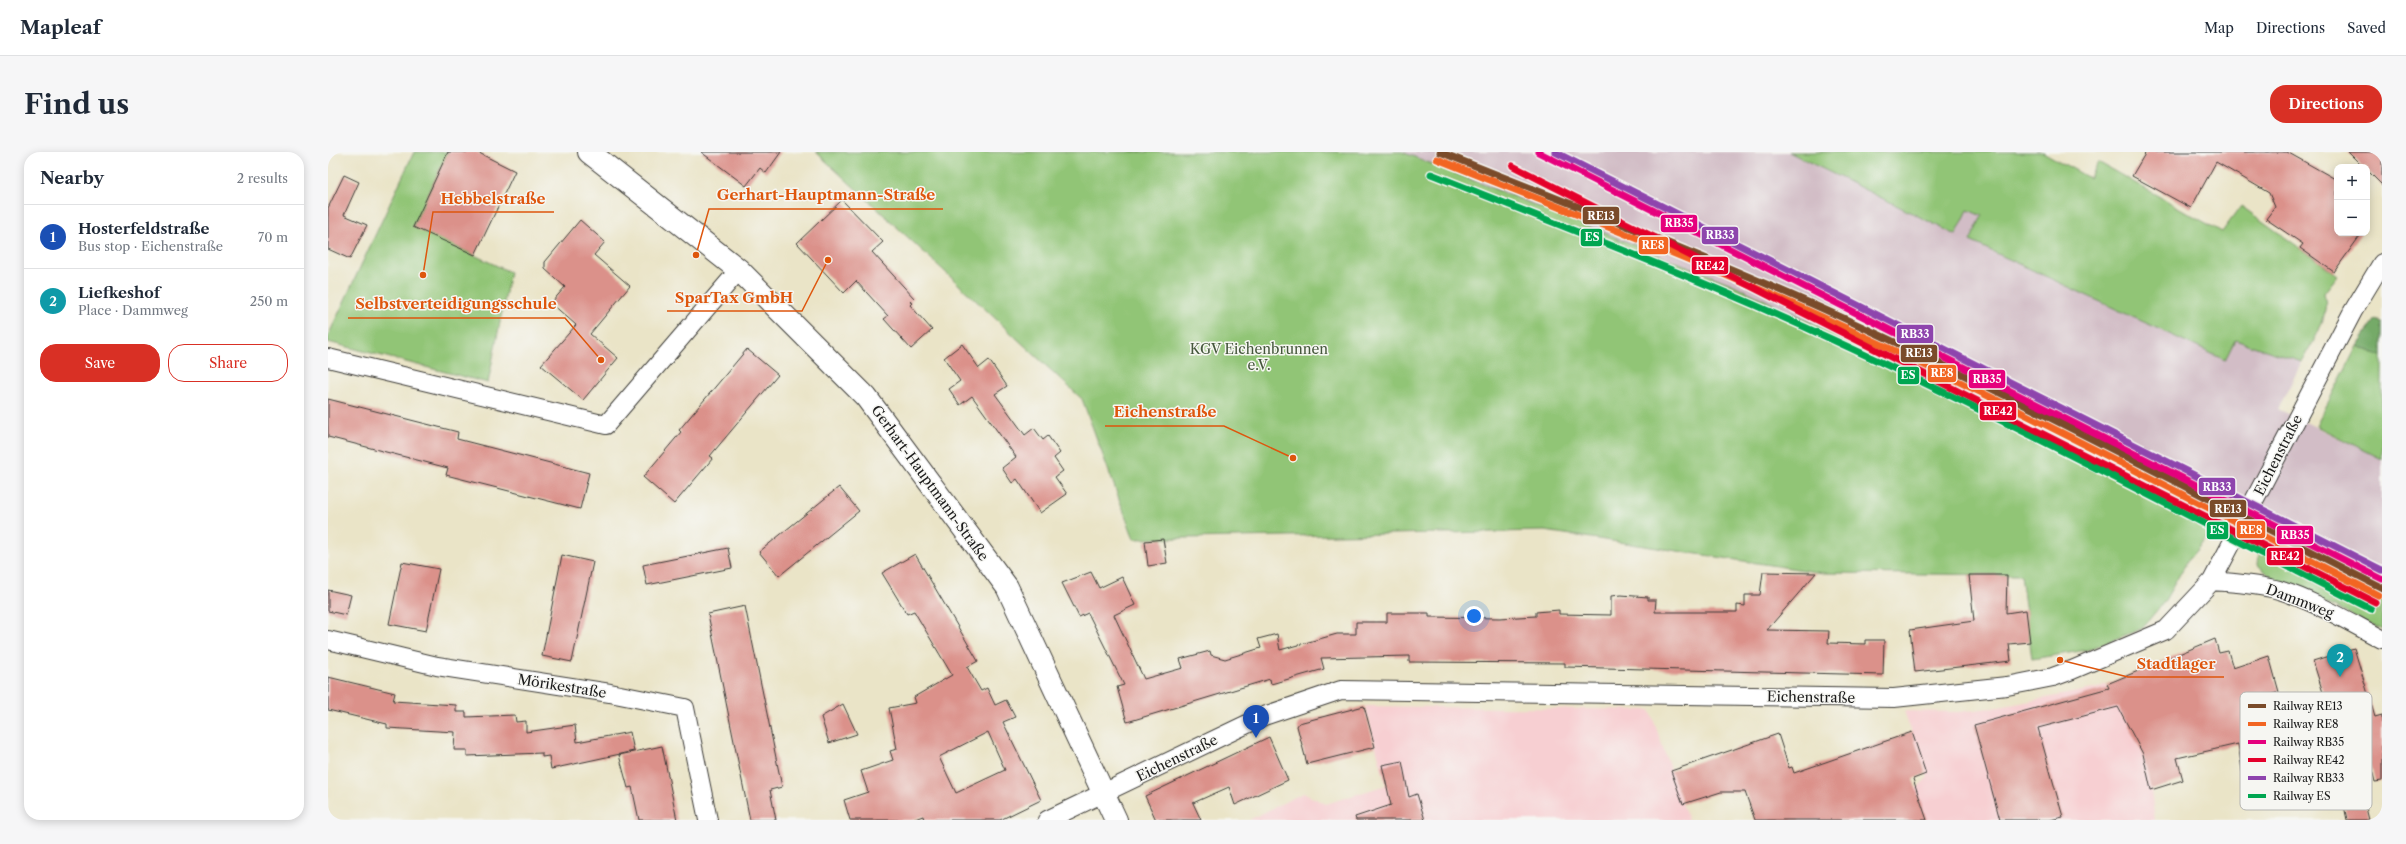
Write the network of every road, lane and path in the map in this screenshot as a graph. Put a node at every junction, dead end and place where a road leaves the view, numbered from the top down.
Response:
1 (589, 152) edge
2 (2381, 266) edge
3 (739, 270) junction
4 (328, 358) edge
5 (2212, 581) junction
6 (2382, 639) edge
7 (328, 640) edge
8 (1103, 794) junction
9 (708, 820) edge
10 (1047, 820) edge
11 (1116, 820) edge

1 - 3 street, Gerhart-Hauptmann-Straße
2 - 5 street, Eichenstraße
3 - 4 street
3 - 8 street, Gerhart-Hauptmann-Straße
5 - 6 street, Dammweg
5 - 8 street, Eichenstraße
7 - 9 street, Mörikestraße
8 - 10 street, Eichenstraße
8 - 11 street, Gerhart-Hauptmann-Straße

